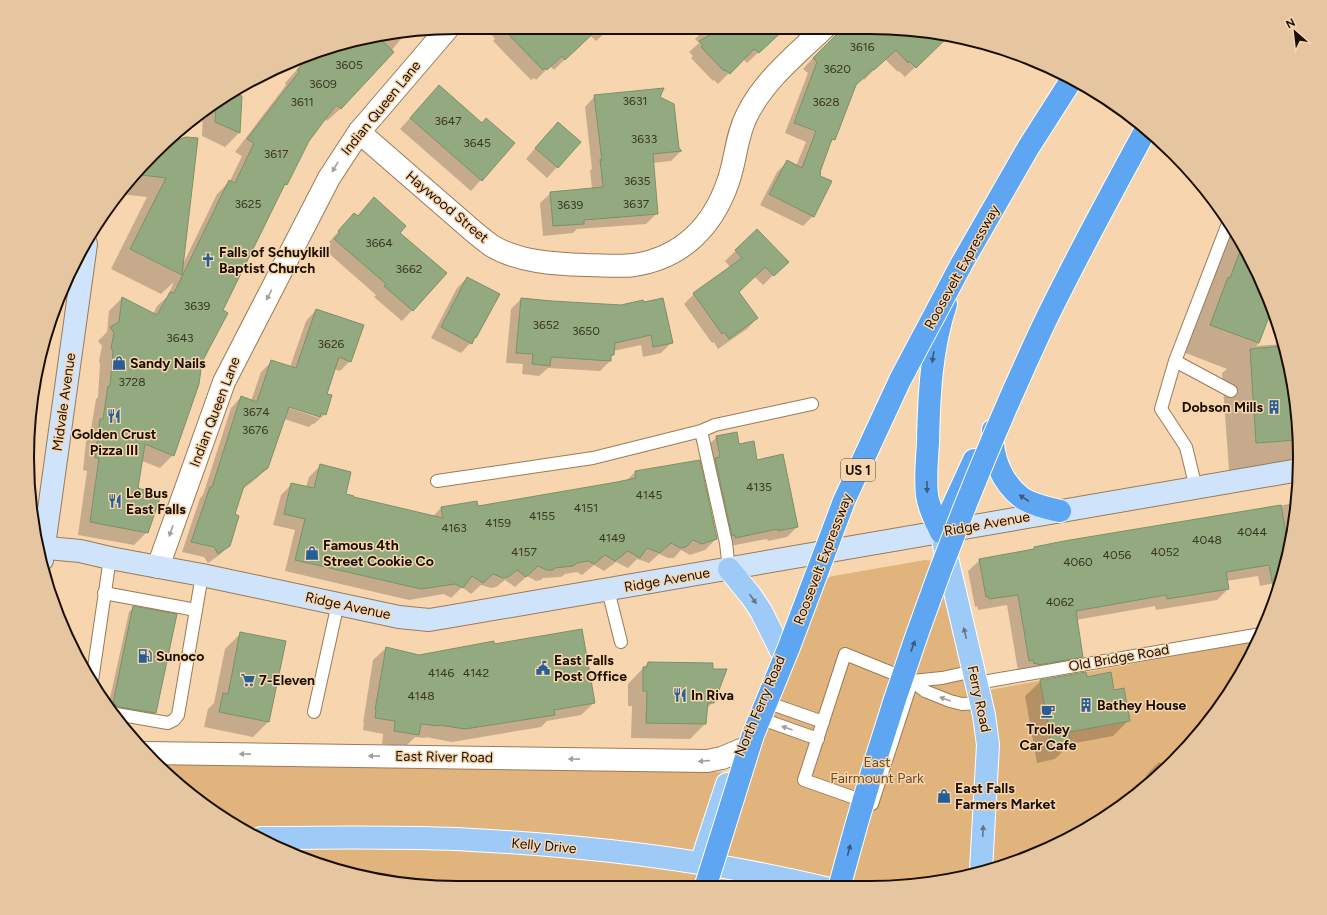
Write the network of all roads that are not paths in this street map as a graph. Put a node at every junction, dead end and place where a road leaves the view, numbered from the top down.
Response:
1 (817, 34) edge
2 (442, 35) edge
3 (1066, 83) edge
4 (1069, 84) edge
5 (359, 132) junction
6 (1143, 134) edge
7 (1143, 134) edge
8 (1226, 229) edge
9 (84, 259) edge
10 (950, 293) junction
11 (1175, 362) junction
12 (1231, 391) dead end
13 (812, 404) dead end
14 (994, 417) junction
15 (701, 431) junction
16 (1293, 471) edge
17 (438, 481) dead end
18 (1196, 488) junction
19 (1060, 511) junction
20 (941, 532) junction
21 (42, 542) edge
22 (825, 551) junction
23 (45, 552) edge
24 (110, 558) junction
25 (158, 567) junction
26 (729, 569) junction
27 (202, 575) junction
28 (608, 590) junction
29 (104, 593) junction
30 (338, 603) junction
31 (196, 610) junction
32 (1254, 635) edge
33 (621, 642) dead end
34 (782, 653) junction
35 (93, 673) edge
36 (912, 681) junction
37 (977, 686) junction
38 (759, 709) junction
39 (314, 712) dead end
40 (122, 715) edge
41 (823, 722) junction
42 (818, 739) junction
43 (741, 750) junction
44 (154, 753) edge
45 (272, 838) edge
46 (701, 863) junction
47 (981, 866) edge
48 (707, 881) edge
49 (794, 881) edge
50 (841, 881) edge

1 - 5 street, Haywood Street
2 - 5 street, Indian Queen Lane
3 - 10 highway
4 - 48 highway, Roosevelt Expressway / US 1, bridge
5 -> 25 street, Indian Queen Lane
6 - 14 highway
50 -> 7 highway, bridge
8 - 11 lane
9 - 21 main road, Midvale Avenue
10 -> 20 highway
10 - 22 highway
11 - 12 lane
11 - 18 lane
13 - 15 lane
19 -> 14 highway
14 - 20 highway
15 - 17 lane
15 - 26 lane
16 - 18 main road, Ridge Avenue
18 - 19 main road, Ridge Avenue
19 - 20 main road, Ridge Avenue
20 - 22 main road, Ridge Avenue
37 -> 20 main road, Ferry Road
22 - 26 main road, Ridge Avenue
22 - 34 main road, North Ferry Road
23 - 24 main road, Ridge Avenue
24 - 25 main road, Ridge Avenue
24 - 29 lane
25 - 27 main road, Ridge Avenue
26 - 28 main road, Ridge Avenue
26 -> 34 main road
27 - 30 main road, Ridge Avenue
27 - 31 lane
28 - 30 main road, Ridge Avenue
28 - 33 lane
29 - 31 lane
29 - 35 lane
30 - 39 lane
31 - 40 lane
32 - 37 lane, Old Bridge Road
34 - 38 main road, North Ferry Road
36 - 37 lane
37 -> 36 lane
36 - 41 lane
36 - 42 lane
47 -> 37 main road, Ferry Road
38 - 41 lane
42 -> 38 lane
38 - 43 main road, North Ferry Road
41 - 42 lane
43 -> 44 street, East River Road
43 - 46 main road, North Ferry Road
45 - 46 main road, Kelly Drive
46 - 49 main road, Kelly Drive

